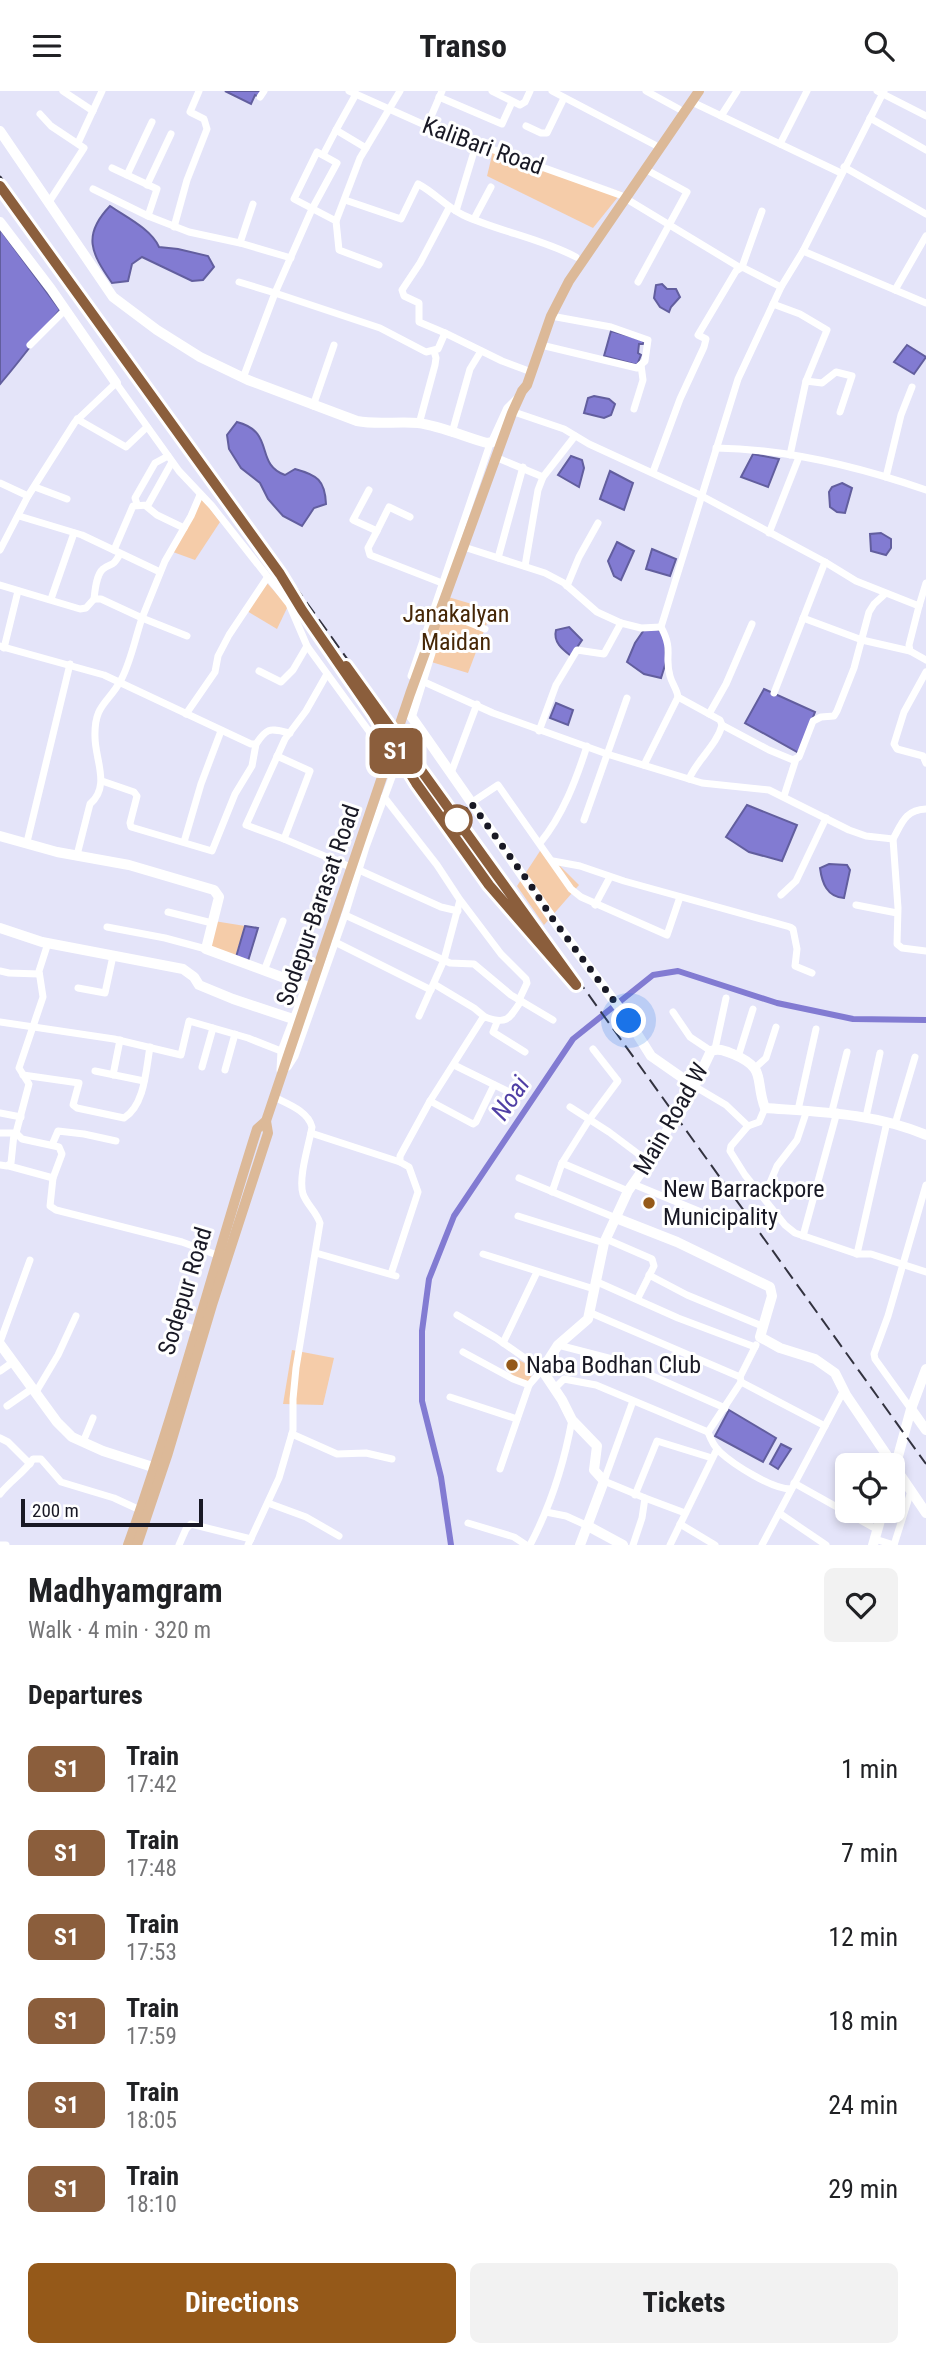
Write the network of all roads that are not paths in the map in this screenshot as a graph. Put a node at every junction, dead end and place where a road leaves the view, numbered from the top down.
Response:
1 (62, 91) edge
2 (102, 91) edge
3 (199, 91) edge
4 (400, 91) edge
5 (492, 91) edge
6 (530, 91) edge
7 (552, 91) edge
8 (699, 91) edge
9 (737, 91) edge
10 (807, 91) edge
11 (354, 92) edge
12 (650, 92) edge
13 (881, 92) edge
14 (440, 94) edge
15 (691, 96) edge
16 (564, 98) junction
17 (512, 102) junction
18 (390, 109) junction
19 (679, 109) junction
20 (93, 111) junction
21 (40, 114) dead end
22 (721, 116) junction
23 (926, 116) edge
24 (870, 118) junction
25 (152, 122) dead end
26 (427, 126) junction
27 (526, 126) dead end
28 (336, 129) junction
29 (0, 131) edge
30 (171, 134) dead end
31 (78, 143) junction
32 (780, 144) junction
33 (476, 145) junction
34 (655, 145) junction
35 (366, 148) junction
36 (926, 150) edge
37 (323, 155) junction
38 (112, 168) dead end
39 (645, 169) junction
40 (842, 170) junction
41 (128, 176) junction
42 (147, 184) junction
43 (491, 187) dead end
44 (93, 189) dead end
45 (623, 197) junction
46 (345, 200) junction
47 (49, 202) junction
48 (253, 204) dead end
49 (312, 209) junction
50 (452, 209) junction
51 (762, 211) dead end
52 (926, 214) edge
53 (148, 216) junction
54 (474, 219) junction
55 (336, 221) junction
56 (0, 222) edge
57 (668, 225) junction
58 (174, 227) junction
59 (926, 236) edge
60 (240, 243) junction
61 (803, 251) junction
62 (576, 257) junction
63 (291, 258) junction
64 (379, 265) dead end
65 (741, 267) junction
66 (239, 282) dead end
67 (638, 282) dead end
68 (781, 287) junction
69 (895, 290) junction
70 (275, 293) junction
71 (773, 303) junction
72 (926, 303) edge
73 (65, 310) junction
74 (551, 316) junction
75 (445, 334) junction
76 (30, 345) dead end
77 (334, 345) dead end
78 (541, 345) junction
79 (434, 351) junction
80 (481, 351) junction
81 (641, 365) junction
82 (526, 370) junction
83 (243, 378) junction
84 (806, 381) junction
85 (116, 383) junction
86 (912, 387) dead end
87 (520, 395) junction
88 (313, 406) junction
89 (634, 409) dead end
90 (841, 412) dead end
91 (515, 413) junction
92 (77, 419) junction
93 (419, 423) junction
94 (147, 427) junction
95 (452, 433) junction
96 (575, 436) junction
97 (490, 443) junction
98 (716, 447) junction
99 (790, 455) junction
100 (799, 457) junction
101 (170, 459) junction
102 (500, 459) junction
103 (523, 467) junction
104 (653, 473) junction
105 (543, 477) junction
106 (886, 477) junction
107 (0, 482) edge
108 (34, 487) junction
109 (369, 490) dead end
110 (926, 490) edge
111 (200, 495) junction
112 (700, 495) junction
113 (28, 496) junction
114 (67, 499) dead end
115 (137, 504) junction
116 (146, 506) junction
117 (19, 516) junction
118 (410, 517) dead end
119 (598, 523) dead end
120 (184, 528) junction
121 (377, 531) junction
122 (74, 533) junction
123 (769, 533) junction
124 (467, 548) junction
125 (0, 550) edge
126 (117, 552) junction
127 (498, 558) junction
128 (825, 562) junction
129 (525, 566) junction
130 (160, 572) junction
131 (267, 578) junction
132 (442, 583) junction
133 (926, 583) edge
134 (0, 585) edge
135 (567, 586) junction
136 (18, 591) junction
137 (885, 593) junction
138 (51, 599) junction
139 (94, 599) junction
140 (919, 606) junction
141 (443, 612) junction
142 (142, 618) junction
143 (803, 618) junction
144 (621, 623) junction
145 (752, 624) dead end
146 (661, 627) junction
147 (485, 629) dead end
148 (187, 636) dead end
149 (862, 640) junction
150 (307, 646) junction
151 (2, 647) edge
152 (910, 651) junction
153 (926, 660) edge
154 (70, 664) junction
155 (258, 671) dead end
156 (926, 672) edge
157 (327, 674) junction
158 (422, 680) junction
159 (119, 683) junction
160 (774, 692) dead end
161 (678, 697) junction
162 (627, 698) dead end
163 (477, 704) junction
164 (186, 714) junction
165 (709, 714) junction
166 (722, 725) junction
167 (221, 731) junction
168 (539, 731) junction
169 (290, 733) junction
170 (256, 744) junction
171 (587, 746) junction
172 (607, 754) junction
173 (277, 756) junction
174 (387, 757) junction
175 (796, 759) junction
176 (926, 763) edge
177 (644, 765) junction
178 (452, 773) junction
179 (689, 779) junction
180 (102, 781) junction
181 (784, 796) junction
182 (384, 797) junction
183 (471, 803) junction
184 (926, 809) edge
185 (826, 818) junction
186 (584, 820) dead end
187 (0, 835) edge
188 (284, 839) junction
189 (892, 839) junction
190 (27, 842) junction
191 (184, 842) junction
192 (540, 843) junction
193 (77, 855) junction
194 (553, 861) junction
195 (348, 866) junction
196 (359, 870) junction
197 (610, 877) junction
198 (781, 895) dead end
199 (680, 897) junction
200 (460, 900) junction
201 (594, 905) junction
202 (856, 905) dead end
203 (458, 911) junction
204 (168, 912) dead end
205 (897, 913) junction
206 (345, 915) junction
207 (283, 921) dead end
208 (212, 923) junction
209 (107, 927) dead end
210 (0, 928) edge
211 (335, 942) junction
212 (48, 943) junction
213 (206, 949) junction
214 (926, 951) edge
215 (113, 956) junction
216 (444, 960) junction
217 (0, 971) edge
218 (264, 971) junction
219 (812, 973) dead end
220 (39, 974) junction
221 (306, 986) junction
222 (433, 987) junction
223 (78, 988) dead end
224 (726, 998) dead end
225 (520, 1001) junction
226 (752, 1009) dead end
227 (673, 1012) dead end
228 (419, 1016) dead end
229 (485, 1017) junction
230 (293, 1020) junction
231 (553, 1020) dead end
232 (0, 1022) edge
233 (497, 1022) junction
234 (31, 1027) junction
235 (776, 1027) dead end
236 (213, 1028) junction
237 (816, 1029) dead end
238 (235, 1034) junction
239 (120, 1040) junction
240 (150, 1047) junction
241 (593, 1049) dead end
242 (713, 1050) junction
243 (285, 1052) junction
244 (525, 1052) dead end
245 (847, 1052) dead end
246 (880, 1053) dead end
247 (738, 1056) junction
248 (915, 1057) dead end
249 (454, 1065) junction
250 (202, 1067) dead end
251 (756, 1067) junction
252 (225, 1070) dead end
253 (95, 1071) dead end
254 (23, 1075) junction
255 (113, 1075) junction
256 (280, 1078) junction
257 (144, 1081) junction
258 (494, 1085) junction
259 (694, 1086) junction
260 (507, 1091) dead end
261 (274, 1097) junction
262 (430, 1101) junction
263 (570, 1107) dead end
264 (765, 1108) junction
265 (802, 1110) junction
266 (835, 1112) junction
267 (0, 1113) edge
268 (21, 1117) junction
269 (866, 1117) junction
270 (589, 1120) junction
271 (266, 1121) junction
272 (891, 1123) junction
273 (748, 1126) junction
274 (0, 1133) edge
275 (311, 1133) junction
276 (15, 1134) junction
277 (926, 1134) edge
278 (116, 1141) dead end
279 (52, 1145) junction
280 (400, 1162) junction
281 (649, 1162) junction
282 (562, 1163) junction
283 (0, 1165) edge
284 (9, 1166) junction
285 (53, 1178) junction
286 (519, 1178) dead end
287 (926, 1185) edge
288 (630, 1188) junction
289 (552, 1192) junction
290 (764, 1197) junction
291 (518, 1216) dead end
292 (616, 1218) junction
293 (718, 1219) dead end
294 (803, 1236) junction
295 (605, 1241) junction
296 (316, 1253) junction
297 (483, 1254) dead end
298 (857, 1254) junction
299 (217, 1255) junction
300 (30, 1260) dead end
301 (902, 1264) junction
302 (537, 1272) junction
303 (926, 1272) edge
304 (649, 1275) junction
305 (595, 1285) junction
306 (638, 1298) junction
307 (591, 1313) junction
308 (457, 1315) dead end
309 (76, 1316) dead end
310 (165, 1319) dead end
311 (195, 1329) junction
312 (759, 1336) junction
313 (0, 1343) edge
314 (503, 1343) junction
315 (558, 1345) junction
316 (463, 1352) dead end
317 (13, 1362) junction
318 (926, 1369) edge
319 (542, 1370) junction
320 (0, 1371) edge
321 (741, 1380) junction
322 (529, 1385) junction
323 (554, 1389) junction
324 (35, 1390) junction
325 (844, 1390) junction
326 (450, 1397) dead end
327 (633, 1401) junction
328 (7, 1406) dead end
329 (724, 1408) junction
330 (911, 1409) junction
331 (93, 1418) dead end
332 (516, 1419) junction
333 (572, 1420) junction
334 (824, 1426) junction
335 (926, 1430) edge
336 (708, 1432) junction
337 (292, 1434) junction
338 (0, 1438) edge
339 (83, 1442) junction
340 (717, 1449) junction
341 (882, 1453) edge
342 (899, 1453) edge
343 (712, 1458) junction
344 (392, 1459) dead end
345 (30, 1464) junction
346 (500, 1468) dead end
347 (159, 1469) junction
348 (604, 1481) junction
349 (905, 1485) edge
350 (793, 1486) junction
351 (911, 1491) junction
352 (0, 1494) edge
353 (635, 1495) junction
354 (645, 1498) junction
355 (268, 1503) junction
356 (141, 1510) junction
357 (546, 1511) junction
358 (685, 1513) junction
359 (779, 1513) junction
360 (926, 1513) edge
361 (468, 1523) dead end
362 (680, 1524) junction
363 (588, 1526) junction
364 (339, 1536) dead end
365 (875, 1538) edge
366 (249, 1542) edge
367 (764, 1543) edge
368 (0, 1545) edge
369 (6, 1545) edge
370 (128, 1545) edge
371 (137, 1545) edge
372 (179, 1545) edge
373 (528, 1545) edge
374 (580, 1545) edge
375 (622, 1545) edge
376 (633, 1545) edge
377 (670, 1545) edge
378 (716, 1545) edge
379 (774, 1545) edge
380 (826, 1545) edge
381 (894, 1545) edge

1 - 20 street
2 - 20 street
3 - 58 street
4 - 18 street
5 - 17 street
6 - 17 street
7 - 16 street
8 - 15 main road
9 - 22 street
10 - 32 street
11 - 18 street, KaliBari Road
11 - 28 street
12 - 19 street
13 - 23 street
13 - 24 street
14 - 17 street
14 - 26 street
15 - 19 main road
15 - 22 street
15 - 39 main road
16 - 27 street
16 - 34 street
18 - 26 street, KaliBari Road
18 - 35 street
19 - 34 main road
20 - 31 street
21 - 31 street
22 - 32 street
24 - 36 street
24 - 40 street
25 - 41 street
26 - 33 street, KaliBari Road
28 - 35 street
28 - 37 street
29 - 47 street
30 - 42 street
31 - 47 street
32 - 40 street
33 - 45 street, KaliBari Road
33 - 50 street
34 - 45 main road
35 - 46 street
37 - 49 street
37 - 49 street
38 - 41 street
39 - 45 main road
39 - 57 street
40 - 52 street
40 - 61 street
41 - 42 street
42 - 53 street
43 - 54 street
44 - 53 street
45 - 57 street, KaliBari Road
45 - 62 main road
45 - 74 main road
46 - 50 street
46 - 55 street
47 - 83 street
48 - 60 street
49 - 55 street
49 - 63 street
50 - 54 street
50 - 75 street
51 - 65 street
53 - 58 street
54 - 62 street
55 - 64 street
56 - 73 street
57 - 65 street, KaliBari Road
57 - 67 street
58 - 60 street
59 - 69 street
60 - 63 street
61 - 68 street
61 - 69 street
62 - 82 main road
63 - 70 street
65 - 68 street, KaliBari Road
65 - 104 street
66 - 70 street
68 - 71 street
69 - 72 street
70 - 79 street
70 - 83 street
71 - 84 street
71 - 98 street
73 - 76 street
73 - 85 street
74 - 78 main road
74 - 81 street
75 - 79 street
75 - 80 street
77 - 88 street
78 - 81 street
78 - 87 main road
79 - 93 street
80 - 82 street
80 - 95 street
81 - 89 street
82 - 87 main road
83 - 88 street
84 - 90 street
84 - 99 street
85 - 92 street
85 - 94 street
86 - 106 street
87 - 91 main road, Sodepur-Barasat Road
87 - 97 street
88 - 93 street
91 - 96 street
91 - 102 street
91 - 243 main road, Sodepur-Barasat Road
92 - 94 street
92 - 108 street
93 - 95 street
94 - 101 street
95 - 97 street
96 - 104 street
96 - 105 street
97 - 132 street
98 - 99 street
98 - 112 street
99 - 100 street
100 - 106 street
100 - 123 street
101 - 111 street
101 - 115 street
101 - 116 street
102 - 103 street
102 - 124 street
103 - 105 street
103 - 127 street
104 - 112 street
105 - 129 street
106 - 110 street
107 - 113 street
108 - 113 street
108 - 114 street
109 - 121 street
111 - 120 street
111 - 131 street
112 - 123 street
112 - 146 street
113 - 117 street
115 - 116 street
115 - 126 street
116 - 120 street
117 - 122 street
117 - 125 street
118 - 121 street
119 - 135 street
120 - 130 street
121 - 132 street
122 - 126 street
122 - 138 street
123 - 128 street
124 - 127 street
124 - 141 street
126 - 130 street
126 - 139 street
127 - 129 street
128 - 137 street
128 - 143 street
129 - 135 street
130 - 142 street
131 - 150 street
131 - 164 street
132 - 158 street
133 - 140 street
134 - 136 street
135 - 144 street
136 - 138 street
136 - 151 street
137 - 140 street
137 - 149 street
138 - 139 street
139 - 142 street
140 - 152 street
141 - 147 street
141 - 158 street
142 - 148 street
142 - 159 street
143 - 149 street
143 - 160 street
144 - 146 street
144 - 168 street
145 - 165 street
146 - 161 street
149 - 152 street
149 - 175 street
150 - 155 street
150 - 157 street
151 - 154 street
152 - 153 street
154 - 159 street
154 - 190 street
156 - 176 street
157 - 169 street
157 - 174 street
158 - 163 street
158 - 178 street
159 - 164 street
159 - 180 street
161 - 165 street
161 - 177 street
162 - 172 street
163 - 168 street
163 - 178 street
164 - 167 street
165 - 166 street
166 - 175 street
166 - 179 street
167 - 170 street
167 - 191 street
168 - 171 street
169 - 170 street
169 - 173 street
170 - 191 street
171 - 172 street
171 - 192 street
172 - 177 street
172 - 186 street
173 - 188 street
173 - 188 street
174 - 182 street
174 - 195 street
175 - 181 street
177 - 179 street
178 - 183 street
179 - 181 street
180 - 191 street
180 - 193 street
181 - 185 street
182 - 196 street
182 - 200 street
183 - 192 street
183 - 259 street
184 - 189 street
185 - 189 street
185 - 198 street
187 - 190 street
188 - 195 street
189 - 205 street
190 - 193 street
192 - 194 street
193 - 208 street
194 - 197 street
194 - 201 street
195 - 221 street
196 - 203 street
196 - 206 street
197 - 199 street
197 - 201 street
199 - 201 street
199 - 219 street
200 - 203 street
200 - 225 street
202 - 205 street
203 - 216 street
204 - 208 street
205 - 214 street
206 - 211 street
206 - 216 street
207 - 218 street
208 - 213 street
209 - 213 street
210 - 212 street
211 - 222 street
211 - 256 street
212 - 215 street
212 - 220 street
213 - 218 street
215 - 223 street
215 - 230 street
216 - 222 street
216 - 225 street
217 - 220 street
218 - 221 street
220 - 234 street
221 - 230 street
222 - 228 street
222 - 229 street
224 - 242 street
225 - 231 street
225 - 233 street
226 - 247 street
227 - 242 street
229 - 233 street
229 - 249 street
230 - 243 street
232 - 234 street
233 - 244 street
234 - 239 street
234 - 254 street
235 - 251 street
236 - 238 street
236 - 240 street
236 - 250 street
237 - 265 street
238 - 243 street
238 - 252 street
239 - 240 street
239 - 255 street
240 - 257 street
241 - 270 street
242 - 247 street
242 - 259 street, Main Road W
243 - 256 main road, Sodepur Road
245 - 266 street
246 - 269 street
247 - 251 street
248 - 272 street
249 - 258 street
249 - 262 street
251 - 264 street
253 - 255 street
254 - 257 street
254 - 268 street
255 - 257 street
256 - 261 main road, Sodepur Road
258 - 260 street
258 - 262 street
259 - 273 street
259 - 281 street, Main Road W
261 - 271 main road, Sodepur Road
261 - 275 street
262 - 280 street
263 - 270 street
264 - 265 street
264 - 273 street
265 - 266 street
265 - 290 street
266 - 269 street
266 - 294 street
267 - 268 street
268 - 276 street
269 - 272 street
270 - 281 street
270 - 282 street
271 - 299 main road, Sodepur Road
271 - 347 main road
272 - 277 street
272 - 298 street
273 - 290 street
274 - 276 street
275 - 280 street
275 - 296 street
276 - 279 street
276 - 284 street
278 - 279 street
279 - 285 street
280 - 296 street
281 - 288 street, Main Road W
282 - 288 street
282 - 289 street
283 - 284 street
284 - 285 street
285 - 299 street
286 - 289 street
287 - 301 street
288 - 292 street, Main Road W
288 - 293 street
289 - 292 street
290 - 294 street
291 - 295 street
292 - 295 street, Main Road W
292 - 312 street
294 - 298 street
295 - 304 street
295 - 305 street, Main Road W
296 - 337 street
297 - 302 street
298 - 301 street
299 - 311 main road, Sodepur Road
300 - 313 street
301 - 303 street
301 - 330 street
302 - 305 street
302 - 314 street
304 - 306 street
304 - 312 street
305 - 306 street
305 - 307 street, Main Road W
306 - 312 street
307 - 315 street
307 - 321 street
308 - 314 street
309 - 324 street
310 - 311 street
311 - 347 main road, Sodepur Road
312 - 321 street
312 - 325 street
313 - 317 street
314 - 319 street
315 - 319 street
315 - 329 street
316 - 322 street
317 - 320 street
317 - 324 street
318 - 330 street
319 - 322 street
319 - 323 street
321 - 329 street
321 - 334 street
322 - 332 street
323 - 327 street
323 - 333 street
324 - 328 street
324 - 339 street
325 - 334 street
325 - 341 street
326 - 332 street
327 - 336 street
327 - 348 street
329 - 336 street
330 - 335 street
330 - 342 street
331 - 339 street
332 - 346 street
333 - 348 street
333 - 357 street
334 - 350 street
336 - 340 street
337 - 344 street
337 - 355 street
338 - 345 street
339 - 347 street
340 - 343 street
340 - 350 street
343 - 353 street
343 - 358 street
345 - 352 street
345 - 356 street
347 - 356 main road, Sodepur Road
347 - 371 main road
348 - 353 street
348 - 363 street
349 - 351 street
350 - 359 street
350 - 365 street
351 - 360 street
351 - 381 street
353 - 354 street
354 - 358 street
354 - 376 street
355 - 364 street
355 - 366 street
356 - 370 main road, Sodepur Road
357 - 363 street
357 - 373 street
358 - 362 street
359 - 367 street
359 - 380 street
361 - 373 street
362 - 377 street
362 - 378 street
363 - 374 street
363 - 375 street
365 - 381 street
366 - 372 street
367 - 379 street
368 - 369 street

